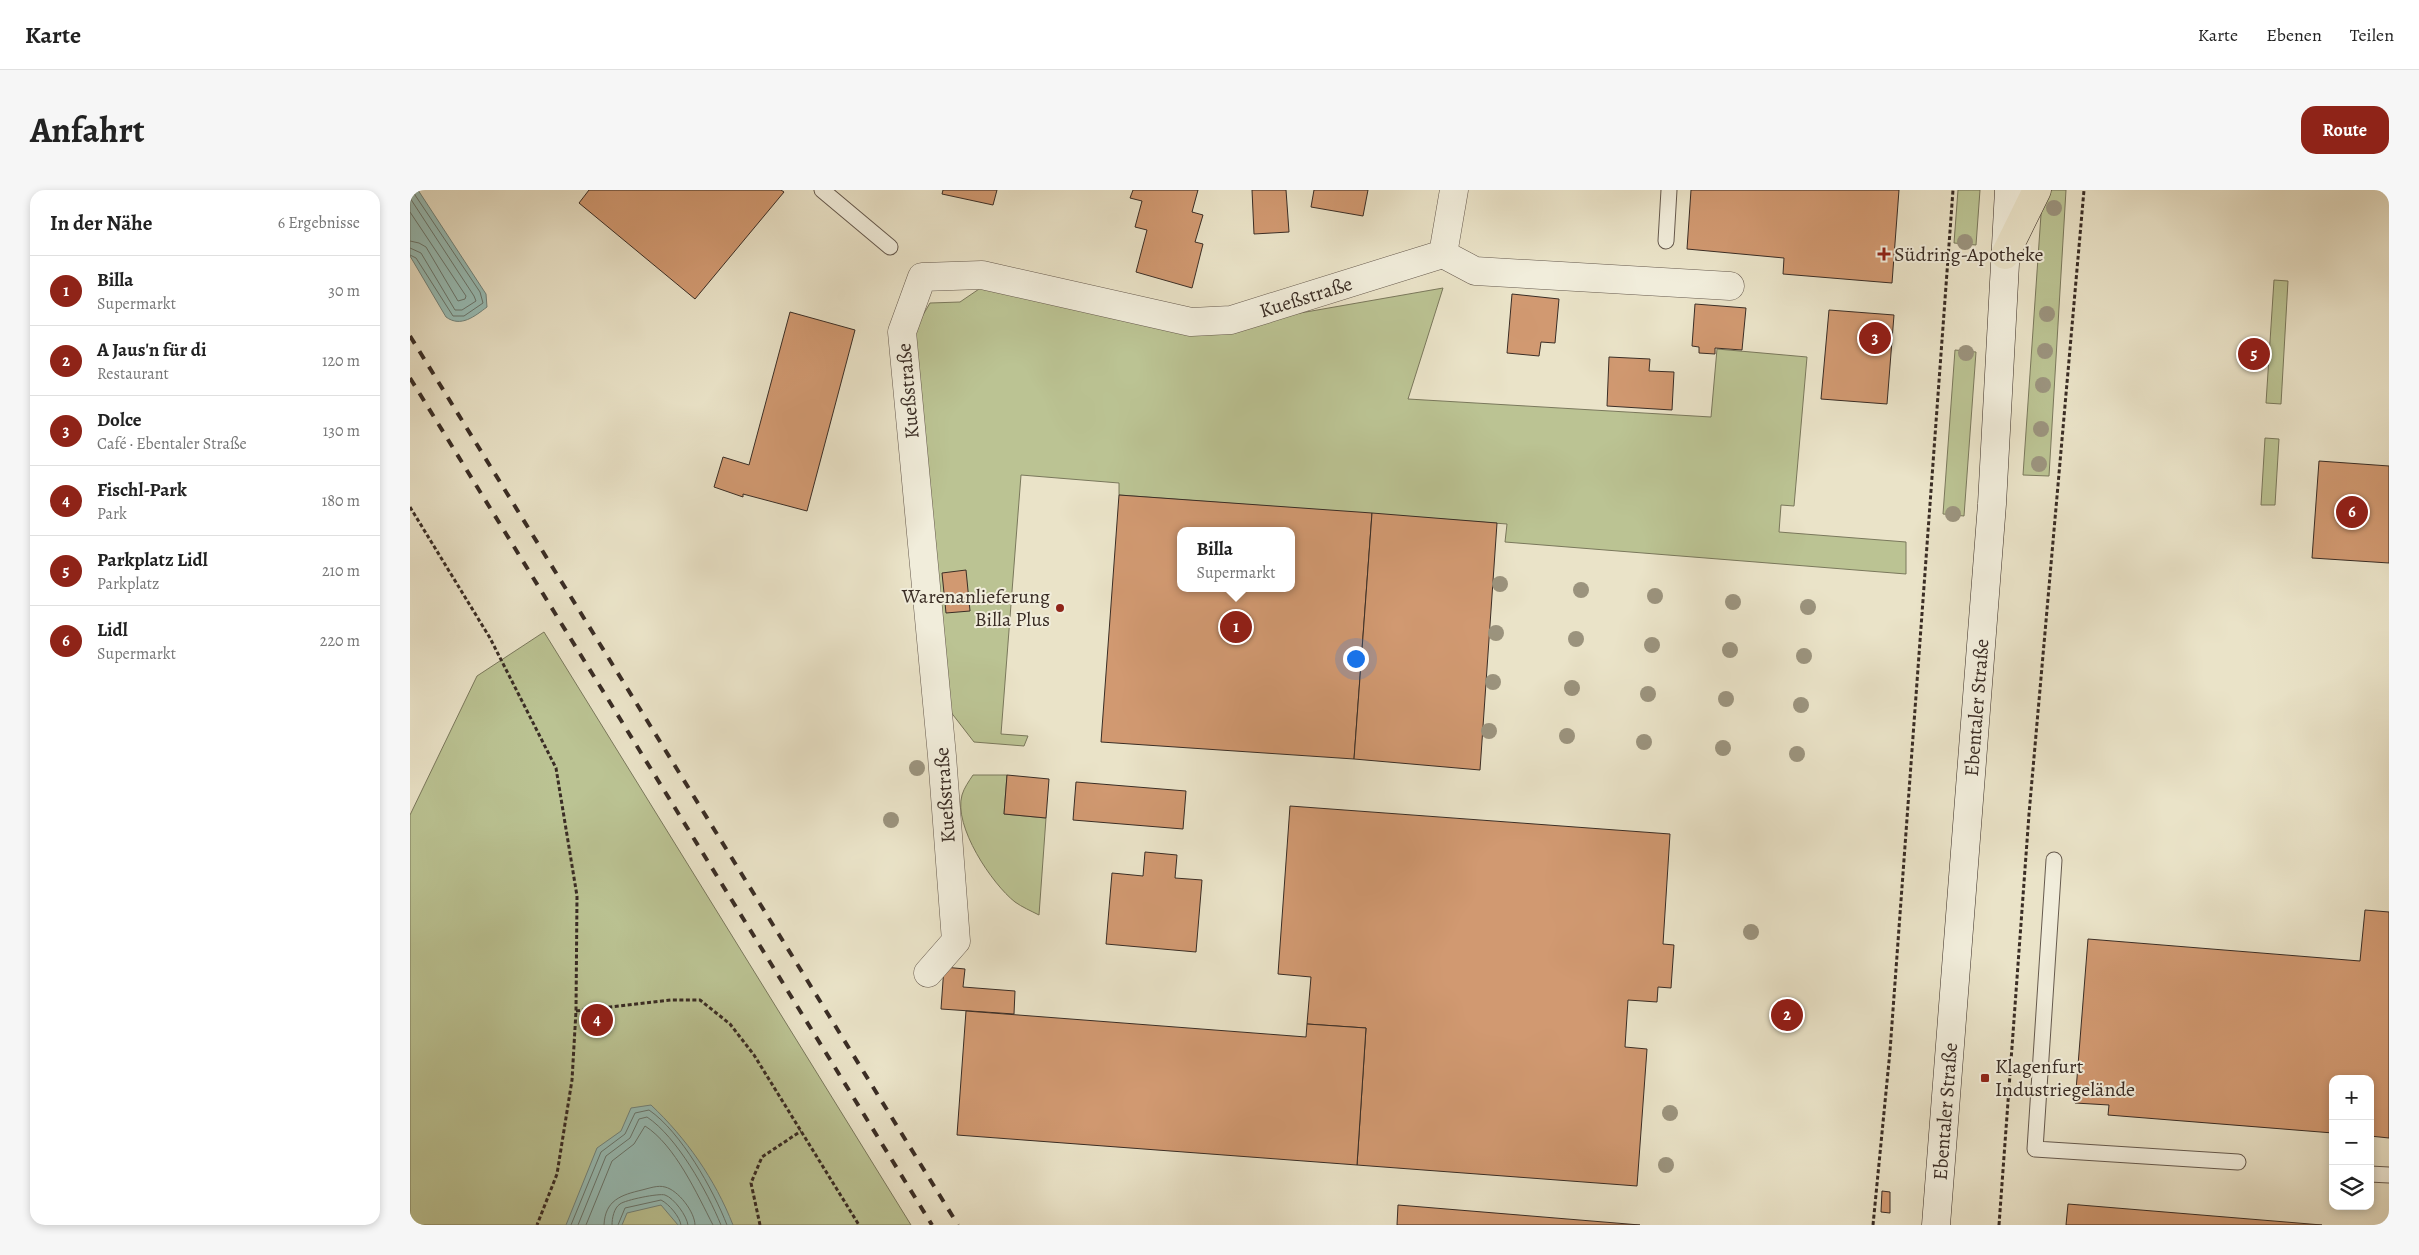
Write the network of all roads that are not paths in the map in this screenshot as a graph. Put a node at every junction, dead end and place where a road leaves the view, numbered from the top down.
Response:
1 (822, 190) edge
2 (1454, 190) edge
3 (1670, 190) edge
4 (2009, 190) edge
5 (2037, 190) edge
6 (1666, 241) dead end
7 (890, 247) dead end
8 (1443, 254) junction
9 (2005, 255) junction
10 (1730, 286) dead end
11 (2054, 860) dead end
12 (928, 973) dead end
13 (2238, 1162) dead end
14 (2374, 1174) edge
15 (2389, 1175) edge
16 (1936, 1225) edge

1 - 7 lane
2 - 8 street
3 - 6 lane
4 - 9 street, Ebentaler Straße
5 - 9 main road
8 - 10 street
8 - 12 street, Kueßstraße
9 - 16 street, Ebentaler Straße
11 - 13 lane
14 - 15 lane

